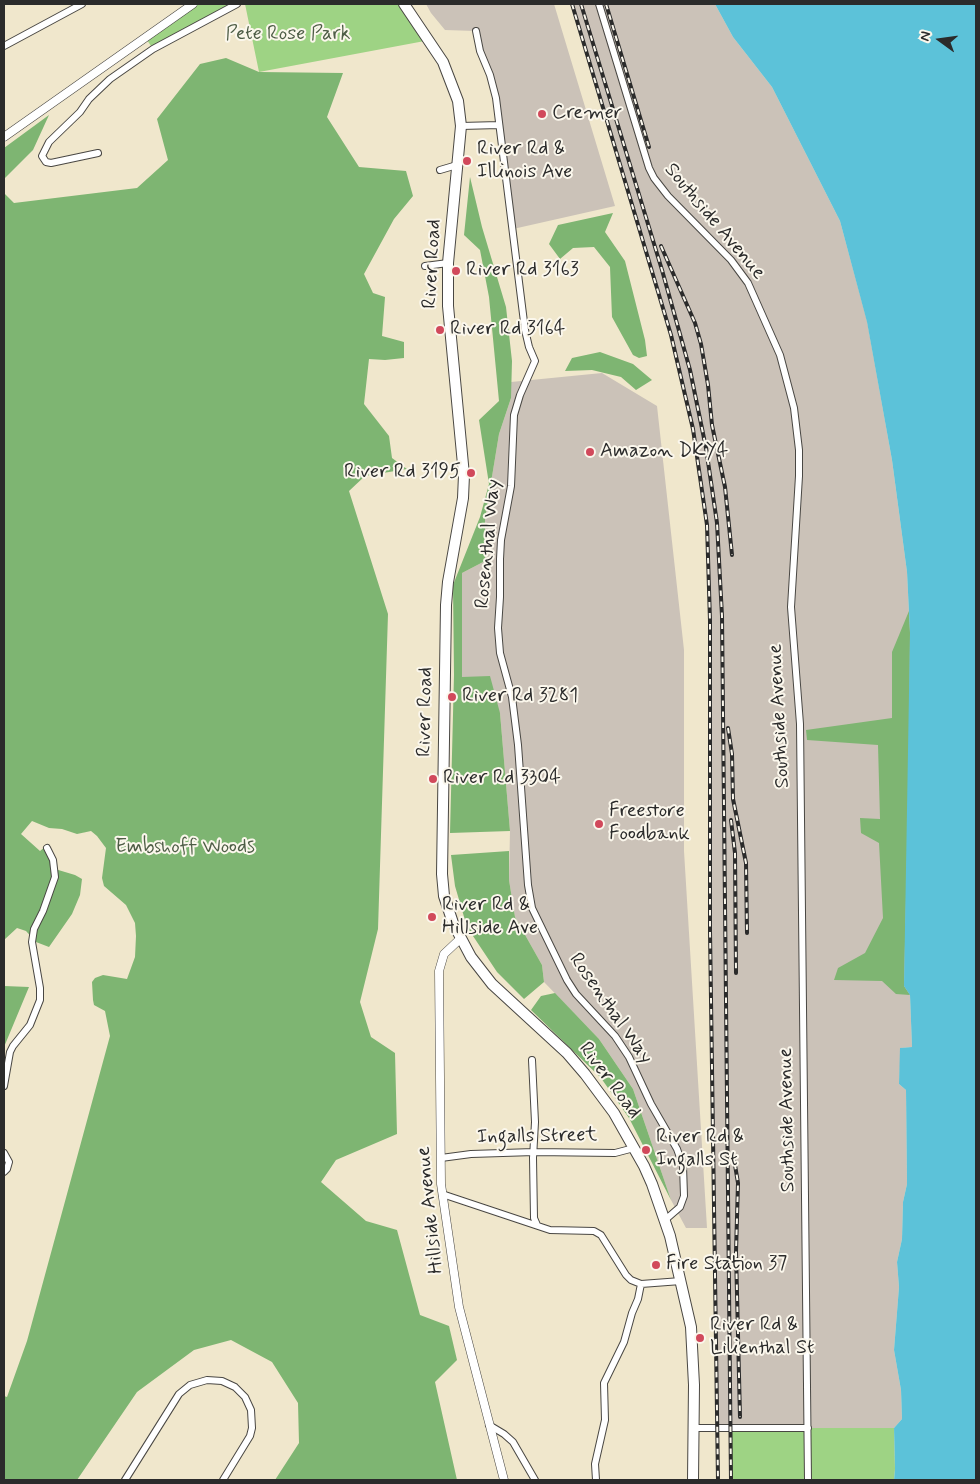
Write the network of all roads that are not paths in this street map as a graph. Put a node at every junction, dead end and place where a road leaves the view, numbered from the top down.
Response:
1 (82, 4) edge
2 (193, 4) edge
3 (237, 4) edge
4 (404, 4) edge
5 (599, 4) edge
6 (476, 31) dead end
7 (145, 37) junction
8 (4, 46) edge
9 (153, 49) junction
10 (499, 125) junction
11 (461, 126) junction
12 (4, 136) edge
13 (98, 153) dead end
14 (457, 165) junction
15 (440, 170) dead end
16 (448, 263) junction
17 (426, 266) dead end
18 (47, 848) dead end
19 (460, 940) junction
20 (532, 1060) dead end
21 (4, 1086) edge
22 (634, 1148) junction
23 (534, 1152) junction
24 (4, 1153) edge
25 (441, 1158) junction
26 (4, 1172) edge
27 (442, 1194) junction
28 (665, 1220) junction
29 (537, 1225) junction
30 (681, 1281) junction
31 (640, 1284) junction
32 (489, 1425) junction
33 (693, 1428) junction
34 (808, 1428) junction
35 (125, 1480) edge
36 (223, 1480) edge
37 (504, 1480) edge
38 (535, 1480) edge
39 (596, 1480) edge
40 (693, 1480) edge
41 (808, 1480) edge

1 - 8 street
2 - 7 street
3 - 9 street
4 - 11 main road, River Road
5 - 34 street, Southside Avenue
6 - 10 street
7 - 9 street
7 - 12 street
9 - 13 street
10 - 11 street
10 - 28 street, Rosenthal Way
11 - 14 main road, River Road
14 - 15 street
14 - 16 main road, River Road
16 - 17 street
16 - 19 main road, River Road
18 - 21 street
19 - 22 main road, River Road
19 - 25 street, Hillside Avenue
20 - 23 street
22 - 23 street, Ingalls Street
22 - 28 main road, River Road
23 - 25 street, Ingalls Street
23 - 29 street
24 - 26 street
25 - 27 street, Hillside Avenue
27 - 29 street
27 - 32 street, Hillside Avenue
28 - 30 main road, River Road
29 - 31 street
30 - 31 street
30 - 33 main road, River Road
31 - 39 street
32 - 37 street, Hillside Avenue
32 - 38 street
33 - 34 street
33 - 40 main road, River Road
34 - 41 street, Southside Avenue
35 - 36 street

